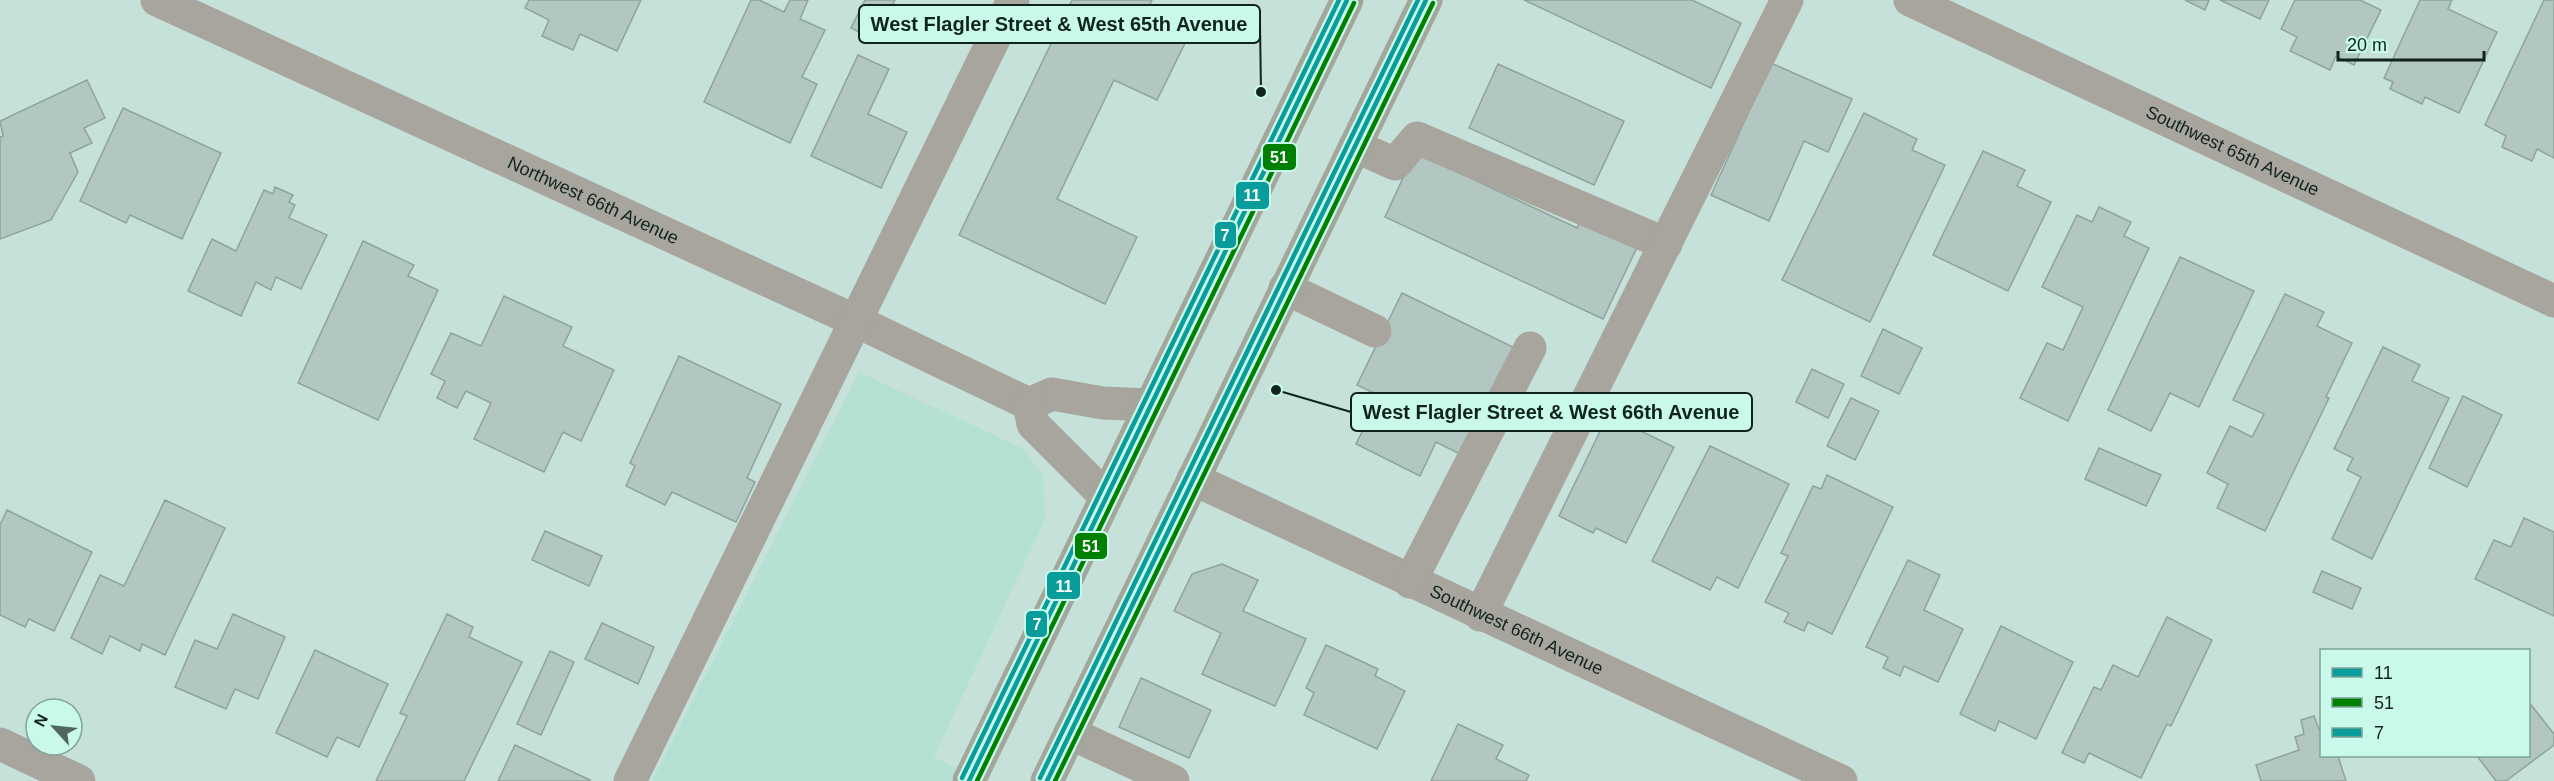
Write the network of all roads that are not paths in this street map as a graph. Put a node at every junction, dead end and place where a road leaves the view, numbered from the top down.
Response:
1 (157, 0) edge
2 (1013, 0) edge
3 (1347, 0) edge
4 (1426, 0) edge
5 (1787, 0) edge
6 (1910, 0) edge
7 (1355, 146) junction
8 (1666, 244) junction
9 (1285, 288) junction
10 (2554, 301) edge
11 (856, 321) junction
12 (1375, 331) dead end
13 (1530, 348) dead end
14 (1029, 404) junction
15 (1150, 405) junction
16 (1193, 479) junction
17 (1106, 497) junction
18 (1410, 582) junction
19 (1480, 615) junction
20 (1070, 733) junction
21 (0, 744) edge
22 (78, 781) edge
23 (630, 781) edge
24 (969, 781) edge
25 (1047, 781) edge
26 (1173, 781) edge
27 (1841, 781) edge

1 - 11 street, Northwest 66th Avenue
2 - 11 street
3 - 15 main road
4 - 7 main road
5 - 8 street
6 - 10 street, Southwest 65th Avenue
7 - 8 street
7 - 9 main road
8 - 19 street
9 - 12 street
9 - 16 main road
11 - 14 street, Northwest 66th Avenue
11 - 23 street
13 - 18 street
14 - 15 street
14 - 17 street
15 - 17 main road
16 - 18 street, Southwest 66th Avenue
16 - 20 main road
17 - 24 main road
18 - 19 street, Southwest 66th Avenue
19 - 27 street, Southwest 66th Avenue
20 - 25 main road
20 - 26 street
21 - 22 street

